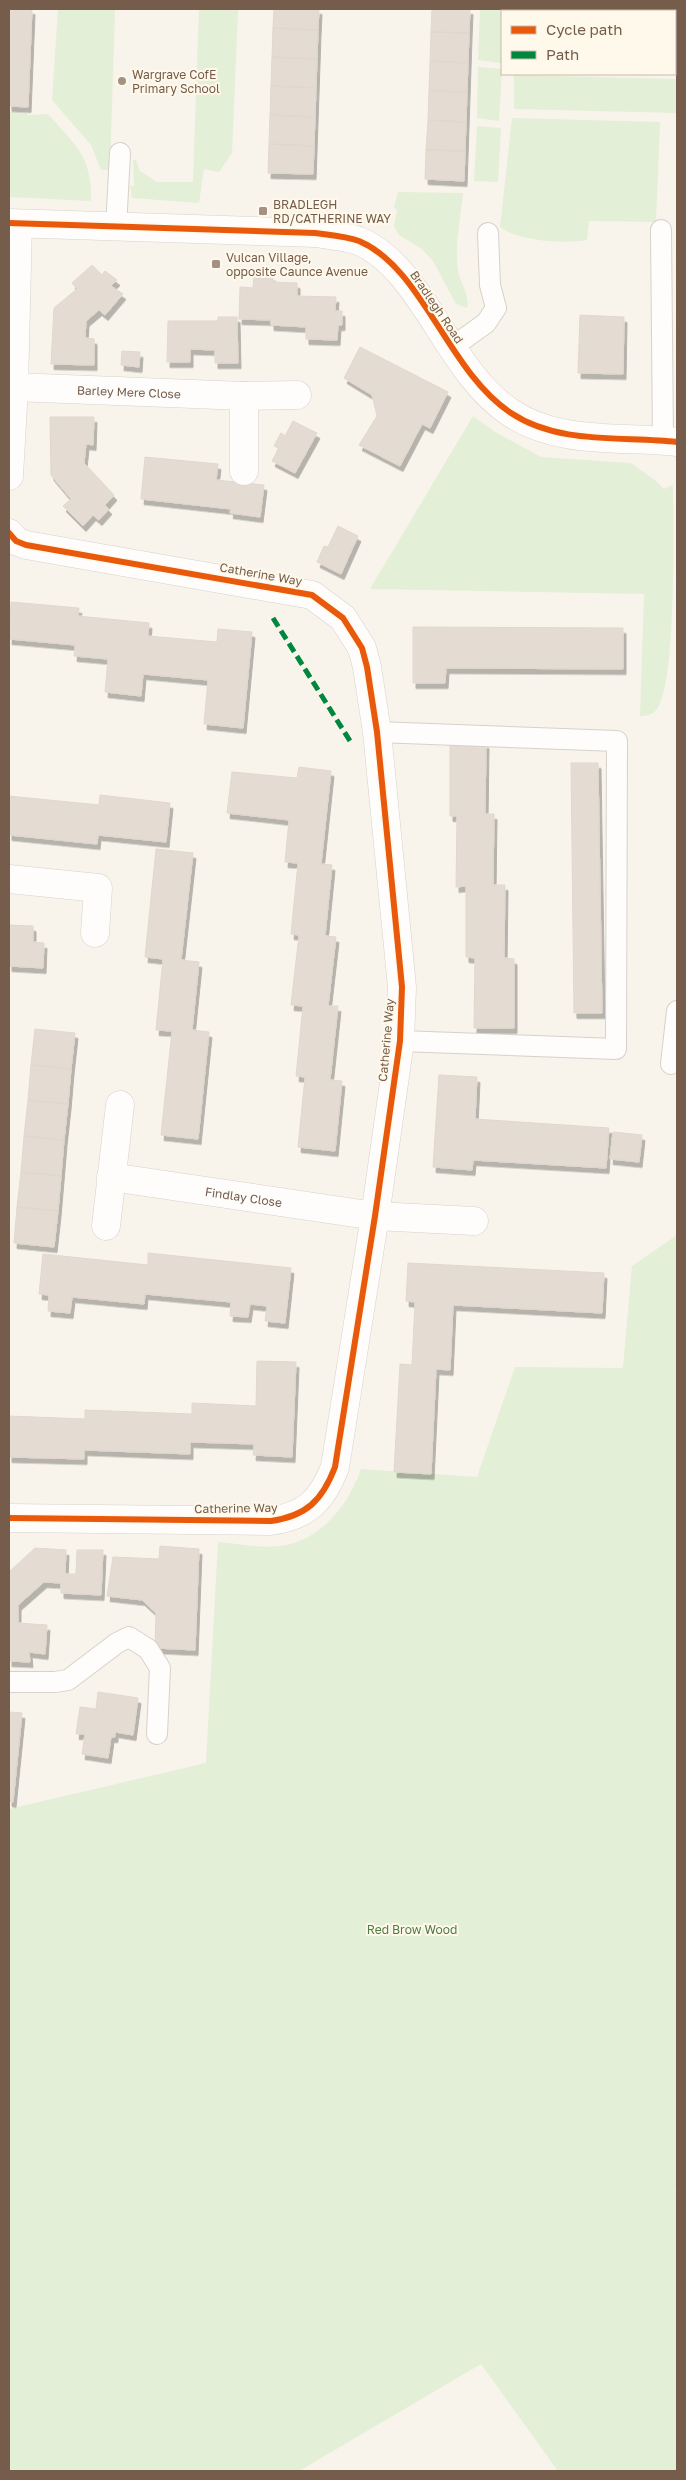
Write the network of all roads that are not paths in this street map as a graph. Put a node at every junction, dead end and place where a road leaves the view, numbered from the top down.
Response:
1 (120, 153) dead end
2 (14, 223) edge
3 (116, 228) junction
4 (662, 230) dead end
5 (488, 233) dead end
6 (669, 290) edge
7 (451, 348) junction
8 (14, 387) junction
9 (244, 396) junction
10 (297, 396) dead end
11 (670, 441) edge
12 (244, 471) dead end
13 (9, 476) edge
14 (9, 533) edge
15 (377, 732) junction
16 (9, 879) edge
17 (95, 933) dead end
18 (677, 1011) edge
19 (400, 1041) junction
20 (671, 1064) dead end
21 (120, 1105) dead end
22 (111, 1177) junction
23 (375, 1216) junction
24 (474, 1221) dead end
25 (106, 1226) dead end
26 (9, 1518) edge
27 (9, 1682) edge
28 (157, 1734) dead end

1 - 3 lane
2 - 3 street, Bradlegh Road
2 - 8 street
3 - 7 street, Bradlegh Road
4 - 6 lane
5 - 7 lane
6 - 11 lane
7 - 11 street, Bradlegh Road
8 - 9 street, Barley Mere Close
8 - 13 street
9 - 10 street, Barley Mere Close
9 - 12 street
14 - 15 street, Catherine Way
15 - 19 street, Catherine Way
15 - 19 lane
16 - 17 street
18 - 20 lane
19 - 23 street, Catherine Way
21 - 22 street
22 - 23 street, Findlay Close
22 - 25 street
23 - 24 street, Findlay Close
23 - 26 street, Catherine Way
27 - 28 lane

